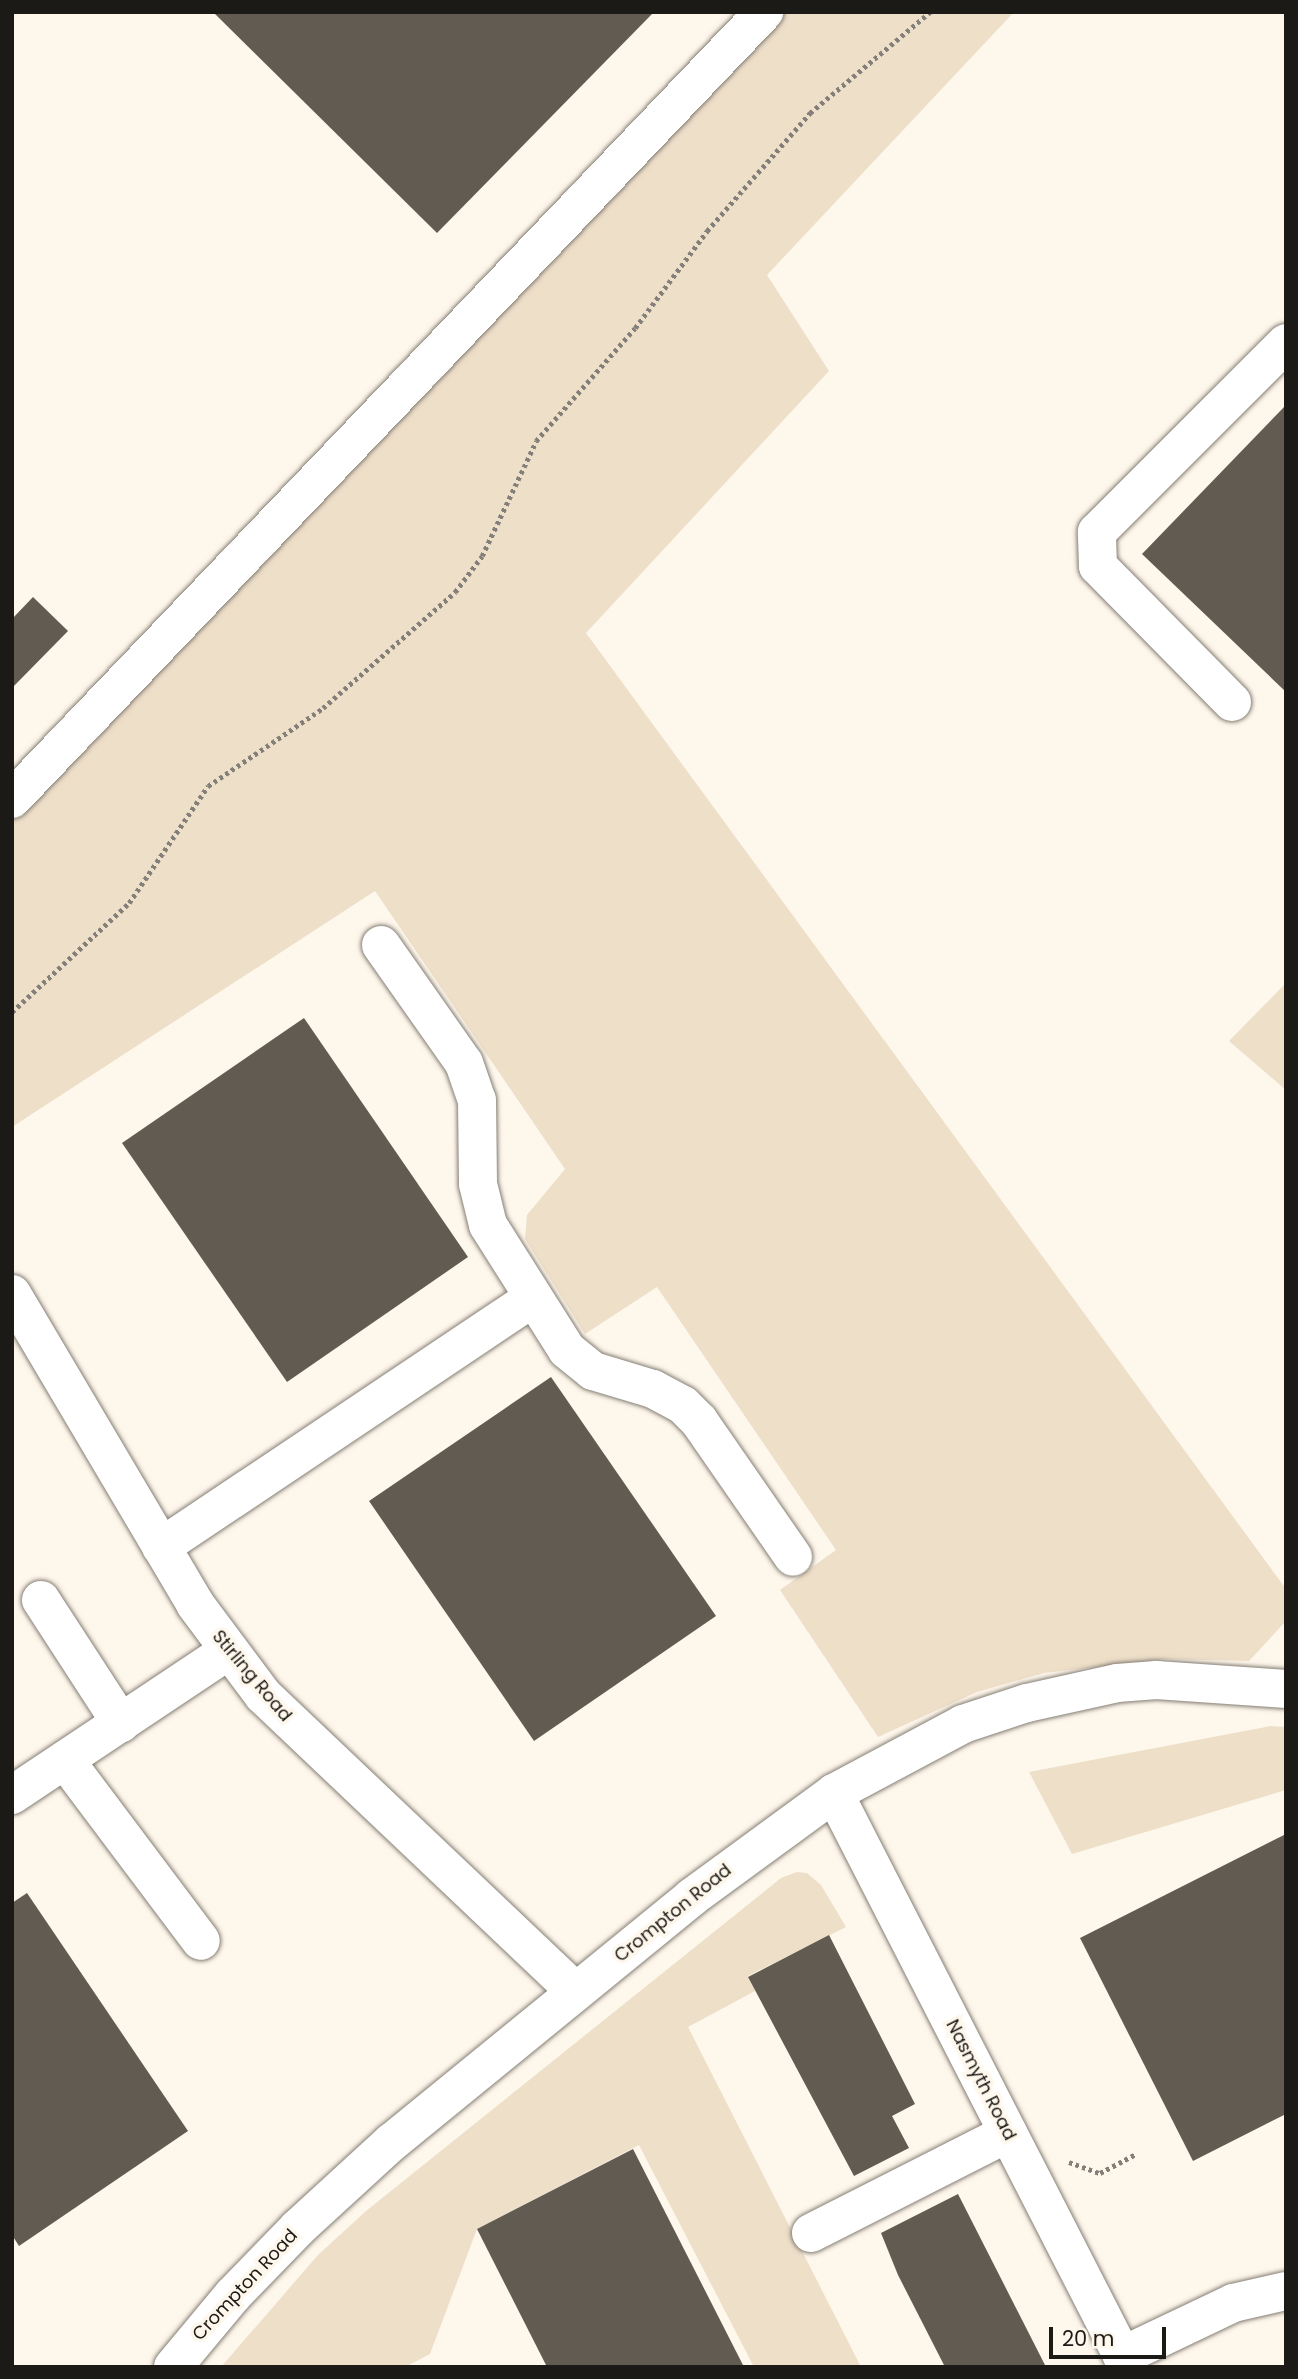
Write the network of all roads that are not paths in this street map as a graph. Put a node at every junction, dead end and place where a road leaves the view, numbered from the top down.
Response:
1 (764, 12) edge
2 (1286, 343) edge
3 (1232, 702) dead end
4 (12, 799) edge
5 (382, 945) dead end
6 (12, 1294) edge
7 (533, 1298) junction
8 (161, 1547) junction
9 (793, 1557) dead end
10 (41, 1600) dead end
11 (228, 1651) junction
12 (1286, 1689) edge
13 (121, 1723) junction
14 (65, 1760) junction
15 (834, 1793) junction
16 (12, 1795) edge
17 (201, 1941) dead end
18 (576, 1992) junction
19 (1011, 2138) junction
20 (811, 2233) dead end
21 (1286, 2291) edge
22 (1125, 2361) edge
23 (173, 2367) edge

1 - 4 street
2 - 3 street
5 - 7 street
6 - 8 street, Stirling Road
7 - 8 street
7 - 9 street
8 - 11 street, Stirling Road
10 - 13 street
11 - 13 street
11 - 18 street, Stirling Road
12 - 15 street, Crompton Road
13 - 14 street
14 - 16 street
14 - 17 street
15 - 18 street, Crompton Road
15 - 19 street, Nasmyth Road
18 - 23 street, Crompton Road
19 - 20 street
19 - 22 street, Nasmyth Road
21 - 22 street

